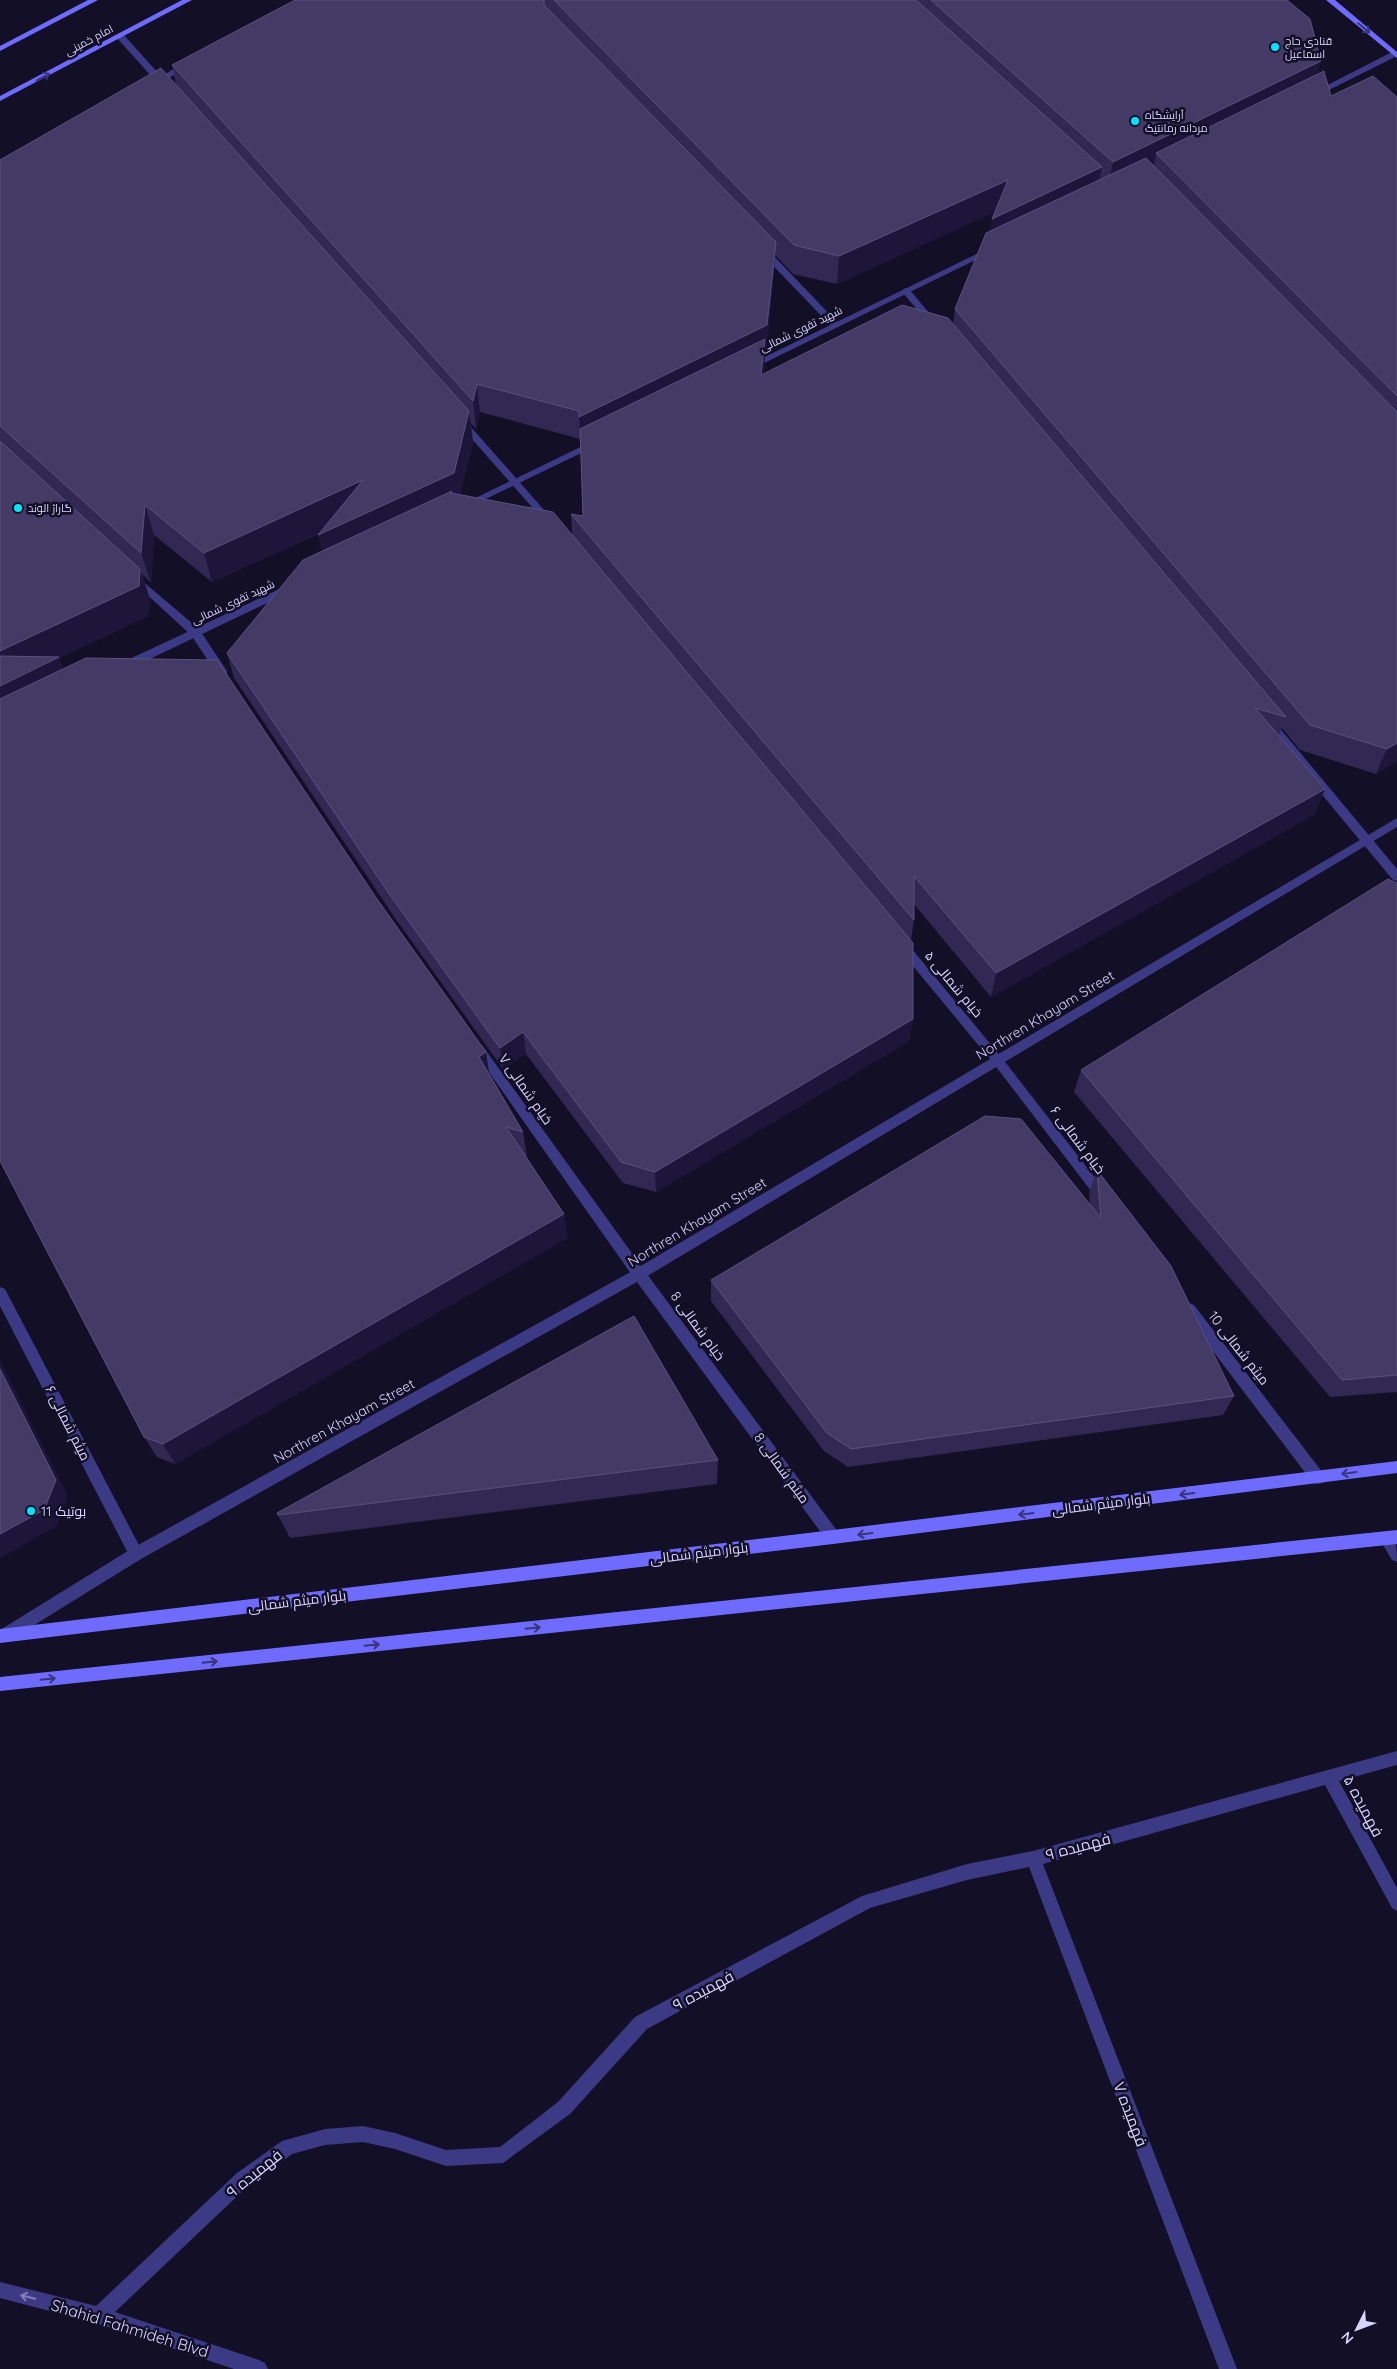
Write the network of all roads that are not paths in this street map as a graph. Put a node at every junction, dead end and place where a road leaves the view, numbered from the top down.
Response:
1 (94, 0) edge
2 (188, 0) edge
3 (1330, 0) edge
4 (120, 36) junction
5 (0, 48) edge
6 (1396, 54) edge
7 (194, 61) edge
8 (160, 80) junction
9 (143, 89) edge
10 (172, 94) edge
11 (0, 99) edge
12 (1301, 100) edge
13 (1001, 246) edge
14 (760, 248) edge
15 (906, 291) junction
16 (835, 325) junction
17 (938, 329) edge
18 (738, 373) edge
19 (450, 408) edge
20 (605, 438) edge
21 (516, 482) junction
22 (454, 511) edge
23 (554, 528) edge
24 (130, 572) edge
25 (302, 582) edge
26 (195, 632) junction
27 (115, 672) edge
28 (228, 682) edge
29 (1265, 718) edge
30 (1397, 822) edge
31 (1366, 840) junction
32 (1397, 877) edge
33 (897, 939) edge
34 (468, 1034) edge
35 (998, 1061) junction
36 (1110, 1208) edge
37 (639, 1274) junction
38 (0, 1293) edge
39 (1182, 1300) edge
40 (730, 1398) joint
41 (1397, 1467) edge
42 (1318, 1478) junction
43 (833, 1538) junction
44 (1391, 1538) edge
45 (136, 1554) junction
46 (1397, 1555) edge
47 (2, 1635) edge
48 (0, 1684) edge
49 (1397, 1758) edge
50 (1329, 1777) junction
51 (1033, 1859) junction
52 (1397, 1903) edge
53 (0, 2290) edge
54 (99, 2316) junction
55 (258, 2369) edge
56 (1228, 2369) edge

1 - 5 main road
2 - 4 main road, امام خمینی
3 -> 6 main road
4 - 8 street
11 -> 4 main road, امام خمینی
6 - 12 street
7 - 8 street
8 - 9 street
8 - 10 street
13 - 15 street, شهید تقوی شمالی
14 - 16 street
15 - 16 street, شهید تقوی شمالی
15 - 17 street
16 - 18 street, شهید تقوی شمالی
19 - 21 street
20 - 21 street
21 - 22 street
21 - 23 street
24 - 26 street
25 - 26 street, شهید تقوی شمالی
26 - 27 street, شهید تقوی شمالی
26 - 28 street
29 - 31 street
30 - 31 street, Northren Khayam Street
31 - 32 street
31 - 35 street, Northren Khayam Street
33 - 35 street, خیام شمالی ۵
34 - 37 street, خیام شمالی ۷
35 - 36 street, خیام شمالی ۶
35 - 37 street, Northren Khayam Street
37 - 40 street, خیام شمالی 8
37 - 45 street, Northren Khayam Street
38 - 45 street, میثم شمالی ۶
39 - 42 street, میثم شمالی 10
40 - 43 street, میثم شمالی 8
41 -> 42 main road, بلوار میثم شمالی
42 -> 43 main road, بلوار میثم شمالی
43 - 47 main road, بلوار میثم شمالی
44 - 46 street
48 -> 44 main road
45 - 47 street, Northren Khayam Street
49 - 50 street, فهمیده ۹
50 - 51 street, فهمیده ۹
50 - 52 street, فهمیده ۵
51 - 54 street, فهمیده ۹
51 - 56 street, فهمیده ۷
54 -> 53 street, Shahid Fahmideh Blvd
54 - 55 street, Shahid Fahmideh Blvd

